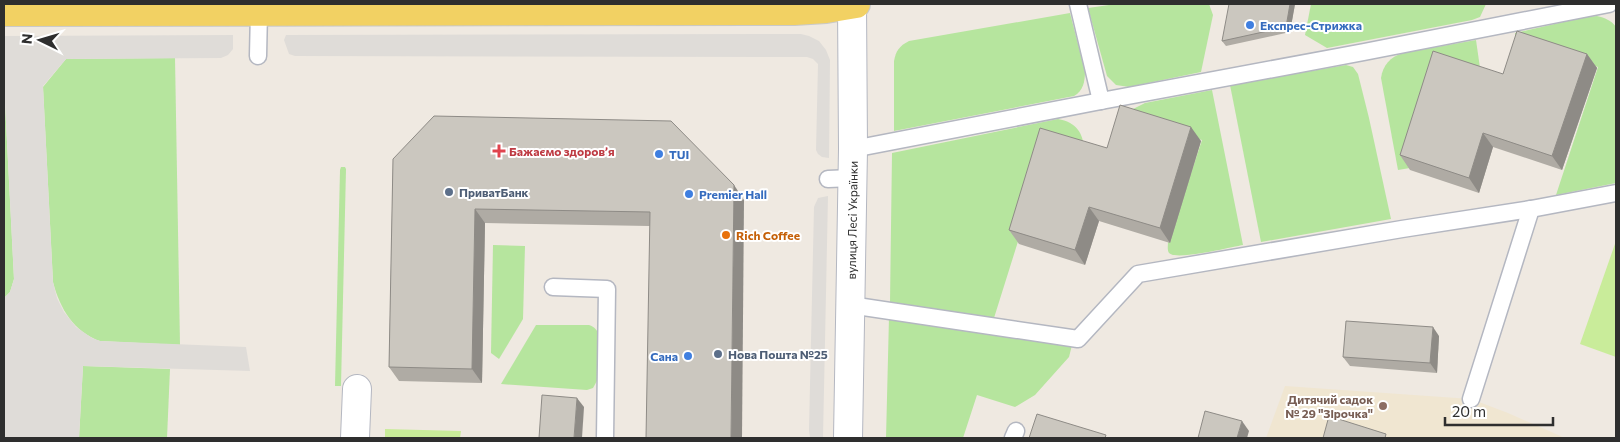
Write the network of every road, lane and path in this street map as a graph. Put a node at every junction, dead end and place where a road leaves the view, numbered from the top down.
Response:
1 (854, 4) edge
2 (1078, 4) edge
3 (1609, 4) edge
4 (259, 11) junction
5 (4, 12) edge
6 (258, 56) dead end
7 (1101, 101) junction
8 (853, 149) junction
9 (1616, 193) edge
10 (1531, 210) junction
11 (553, 287) dead end
12 (850, 305) junction
13 (357, 389) dead end
14 (1471, 399) dead end
15 (354, 438) edge
16 (605, 438) edge
17 (848, 438) edge

1 - 4 main road
1 - 8 street, вулиця Лесі Українки
2 - 7 lane
3 - 7 lane
4 - 5 main road
4 - 6 lane
7 - 8 lane
8 - 12 street, вулиця Лесі Українки
9 - 10 lane
10 - 12 lane
10 - 14 lane
11 - 16 lane
12 - 17 street, вулиця Лесі Українки
13 - 15 street

